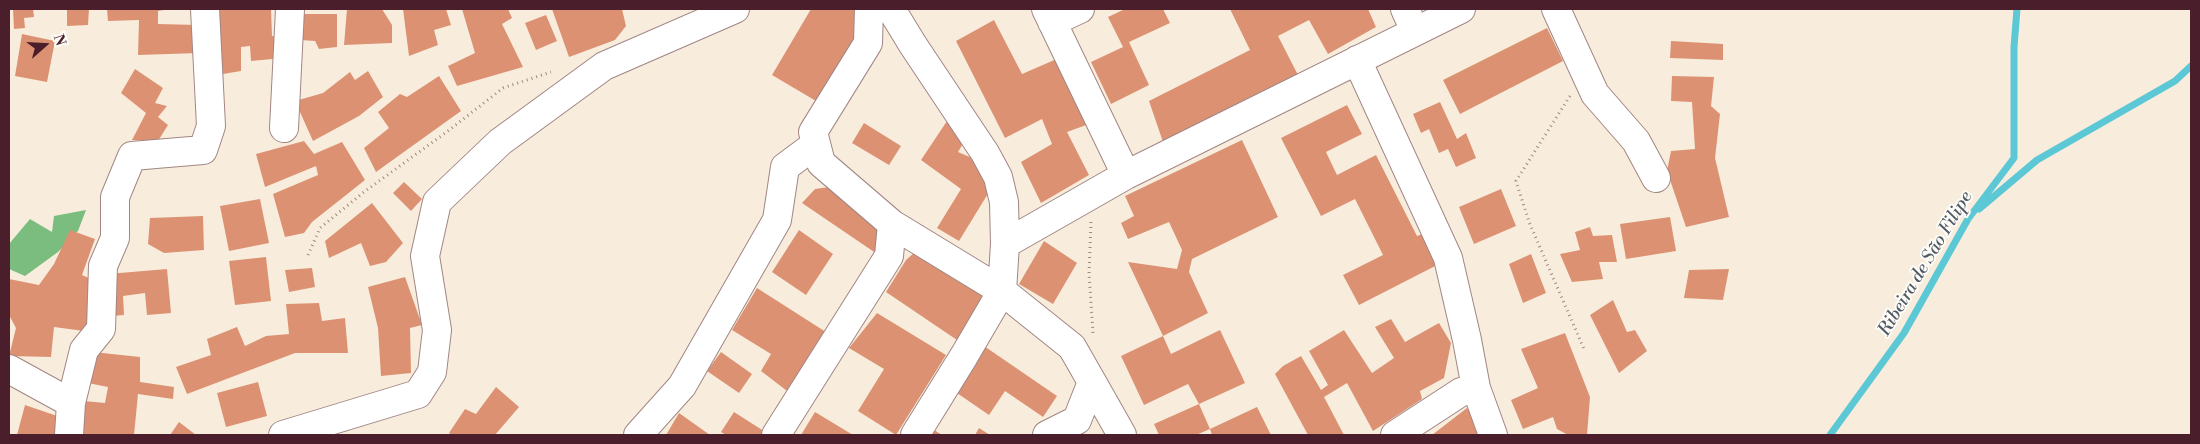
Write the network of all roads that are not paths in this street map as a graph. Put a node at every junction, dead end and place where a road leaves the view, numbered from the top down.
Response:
1 (205, 9) edge
2 (290, 9) edge
3 (735, 9) edge
4 (869, 9) edge
5 (892, 9) edge
6 (1080, 9) edge
7 (1461, 9) edge
8 (1556, 9) edge
9 (1049, 16) edge
10 (1410, 20) edge
11 (1357, 60) junction
12 (284, 128) dead end
13 (816, 144) junction
14 (1126, 175) junction
15 (1656, 178) dead end
16 (892, 224) junction
17 (1005, 244) junction
18 (1002, 291) junction
19 (9, 368) edge
20 (1092, 382) junction
21 (1476, 388) junction
22 (71, 403) junction
23 (69, 435) edge
24 (283, 435) edge
25 (638, 435) edge
26 (776, 435) edge
27 (915, 435) edge
28 (1047, 435) edge
29 (1122, 435) edge
30 (1395, 435) edge
31 (1492, 435) edge

1 - 22 street
2 - 12 street
3 - 24 street
4 - 13 street
5 - 17 street
6 - 9 street
7 - 10 street
8 - 15 street
9 - 14 street
10 - 11 street
11 - 14 street
11 - 21 street
13 - 16 street
13 - 25 street
14 - 17 street
16 - 18 street
16 - 26 street
17 - 18 street
18 - 20 street
18 - 27 street
19 - 22 street
20 - 28 street
20 - 29 street
21 - 30 street
21 - 31 street
22 - 23 street

